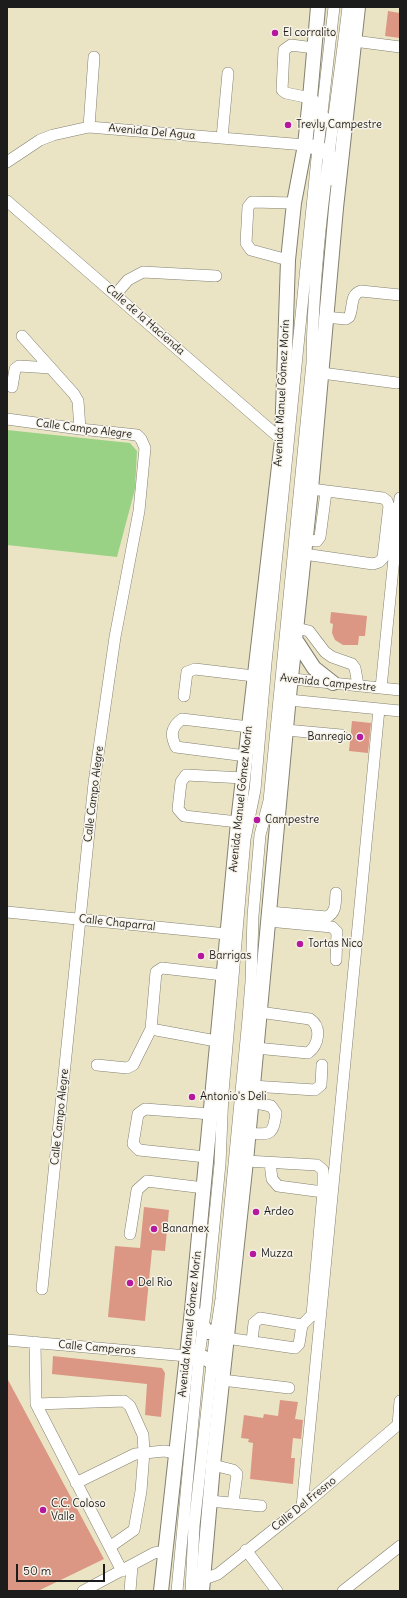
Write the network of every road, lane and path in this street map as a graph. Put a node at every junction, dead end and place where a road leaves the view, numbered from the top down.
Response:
1 (318, 7) edge
2 (334, 7) edge
3 (348, 7) edge
4 (358, 7) edge
5 (354, 41) junction
6 (400, 47) edge
7 (314, 48) junction
8 (94, 57) dead end
9 (228, 73) dead end
10 (310, 98) junction
11 (334, 118) junction
12 (89, 127) junction
13 (222, 138) junction
14 (317, 149) junction
15 (7, 162) edge
16 (7, 201) edge
17 (294, 203) junction
18 (336, 208) junction
19 (288, 260) junction
20 (216, 276) dead end
21 (116, 294) junction
22 (400, 295) edge
23 (326, 316) junction
24 (22, 336) dead end
25 (51, 368) junction
26 (322, 373) junction
27 (397, 383) dead end
28 (12, 387) dead end
29 (7, 419) edge
30 (80, 430) junction
31 (282, 440) junction
32 (310, 490) junction
33 (326, 492) junction
34 (400, 498) edge
35 (305, 540) junction
36 (304, 554) junction
37 (296, 634) junction
38 (260, 676) junction
39 (286, 678) junction
40 (333, 683) junction
41 (358, 685) junction
42 (381, 688) junction
43 (400, 690) edge
44 (184, 696) dead end
45 (289, 700) junction
46 (379, 709) junction
47 (400, 711) edge
48 (249, 726) junction
49 (286, 730) junction
50 (341, 735) dead end
51 (246, 756) junction
52 (244, 778) junction
53 (238, 822) junction
54 (336, 893) dead end
55 (7, 912) edge
56 (269, 916) junction
57 (80, 919) junction
58 (227, 934) junction
59 (336, 960) dead end
60 (223, 975) junction
61 (259, 1012) junction
62 (151, 1029) junction
63 (216, 1041) junction
64 (256, 1048) junction
65 (97, 1065) dead end
66 (322, 1065) dead end
67 (252, 1086) junction
68 (250, 1102) junction
69 (211, 1114) junction
70 (248, 1133) junction
71 (206, 1157) junction
72 (246, 1161) junction
73 (270, 1163) junction
74 (204, 1188) junction
75 (323, 1192) junction
76 (130, 1234) dead end
77 (42, 1289) dead end
78 (192, 1310) junction
79 (302, 1325) junction
80 (203, 1327) junction
81 (223, 1332) junction
82 (7, 1340) edge
83 (252, 1341) junction
84 (35, 1342) junction
85 (193, 1356) junction
86 (212, 1361) junction
87 (223, 1377) junction
88 (289, 1388) dead end
89 (400, 1401) edge
90 (36, 1404) junction
91 (399, 1424) edge
92 (144, 1452) junction
93 (176, 1453) junction
94 (213, 1465) junction
95 (76, 1483) junction
96 (210, 1501) junction
97 (233, 1503) junction
98 (261, 1506) dead end
99 (302, 1507) junction
100 (111, 1546) junction
101 (246, 1550) junction
102 (398, 1551) edge
103 (166, 1552) junction
104 (127, 1568) junction
105 (203, 1585) edge
106 (83, 1591) edge
107 (130, 1591) edge
108 (161, 1591) edge
109 (177, 1591) edge
110 (192, 1591) edge
111 (277, 1591) edge
112 (343, 1591) edge

1 - 7 main road, Avenida Manuel Gómez Morín
2 - 11 street
3 - 11 street
4 - 5 main road
5 - 6 street
5 - 11 main road
7 - 10 main road, Avenida Manuel Gómez Morín
7 - 10 street
8 - 12 street
9 - 13 street
10 - 11 main road
10 - 14 main road, Avenida Manuel Gómez Morín
11 - 14 street
11 - 18 main road
12 - 13 street, Avenida Del Agua
12 - 15 street, Avenida Del Agua
13 - 14 street, Avenida Del Agua
14 - 17 main road, Avenida Manuel Gómez Morín
14 - 18 main road
14 - 38 street
14 - 39 street
16 - 21 street, Calle de la Hacienda
17 - 19 main road, Avenida Manuel Gómez Morín
17 - 19 street
18 - 23 main road
19 - 31 main road, Avenida Manuel Gómez Morín
20 - 21 street
21 - 31 street, Calle de la Hacienda
22 - 23 street
23 - 26 main road
24 - 25 street
25 - 28 street
25 - 30 street
26 - 27 street
26 - 32 main road
29 - 30 street, Calle Campo Alegre
30 - 57 street, Calle Campo Alegre
31 - 38 main road, Avenida Manuel Gómez Morín
32 - 33 street
32 - 35 main road
33 - 35 street
33 - 36 street
34 - 42 street
35 - 36 main road
36 - 37 main road
37 - 39 main road
37 - 40 main road
37 - 41 street
38 - 39 street, Avenida Campestre
38 - 44 street, Avenida Campestre
38 - 48 main road, Avenida Manuel Gómez Morín
38 - 80 street
39 - 40 street, Avenida Campestre
39 - 45 main road
39 - 81 street
40 - 41 street, Avenida Campestre
41 - 42 street, Avenida Campestre
42 - 43 street, Avenida Campestre
45 - 46 street, Avenida Campestre
45 - 49 main road
46 - 47 street, Avenida Campestre
46 - 99 street
48 - 51 main road, Avenida Manuel Gómez Morín
48 - 51 street
49 - 50 street
49 - 56 main road
51 - 52 main road, Avenida Manuel Gómez Morín
52 - 53 main road, Avenida Manuel Gómez Morín
52 - 53 street
53 - 58 main road, Avenida Manuel Gómez Morín
54 - 56 street
55 - 57 street, Calle Chaparral
56 - 59 street
56 - 61 main road
57 - 58 street, Calle Chaparral
57 - 77 street, Calle Campo Alegre
58 - 60 main road, Avenida Manuel Gómez Morín
60 - 62 street
60 - 63 main road, Avenida Manuel Gómez Morín
61 - 64 main road
61 - 64 street
62 - 63 street
62 - 65 street
63 - 69 main road, Avenida Manuel Gómez Morín
64 - 67 main road
66 - 67 street
67 - 68 main road
68 - 70 main road
68 - 70 street
69 - 71 main road, Avenida Manuel Gómez Morín
69 - 71 street
70 - 72 main road
71 - 74 main road, Avenida Manuel Gómez Morín
72 - 73 street
72 - 81 main road
73 - 75 street
73 - 75 street
74 - 76 street
74 - 78 main road, Avenida Manuel Gómez Morín
75 - 79 street
78 - 80 main road
78 - 85 main road, Avenida Manuel Gómez Morín
79 - 83 street
79 - 83 street
80 - 81 main road
80 - 85 street
81 - 83 street
81 - 86 street
81 - 87 main road
82 - 84 street, Calle Camperos
84 - 85 street, Calle Camperos
84 - 90 street
85 - 86 main road
85 - 93 main road, Avenida Manuel Gómez Morín
85 - 109 street
86 - 87 main road
86 - 110 street
87 - 88 street
87 - 94 main road
89 - 91 street
90 - 92 street
90 - 95 street
91 - 99 street, Calle Del Fresno
92 - 93 street
92 - 95 street
92 - 100 street
93 - 103 main road, Avenida Manuel Gómez Morín
94 - 96 main road
94 - 97 street
95 - 100 street
96 - 97 street
96 - 105 main road
97 - 98 street
99 - 101 street, Calle Del Fresno
100 - 104 street
101 - 105 street, Calle Del Fresno
101 - 111 street
102 - 112 street
103 - 104 street
103 - 108 main road, Avenida Manuel Gómez Morín
104 - 106 street
104 - 107 street

